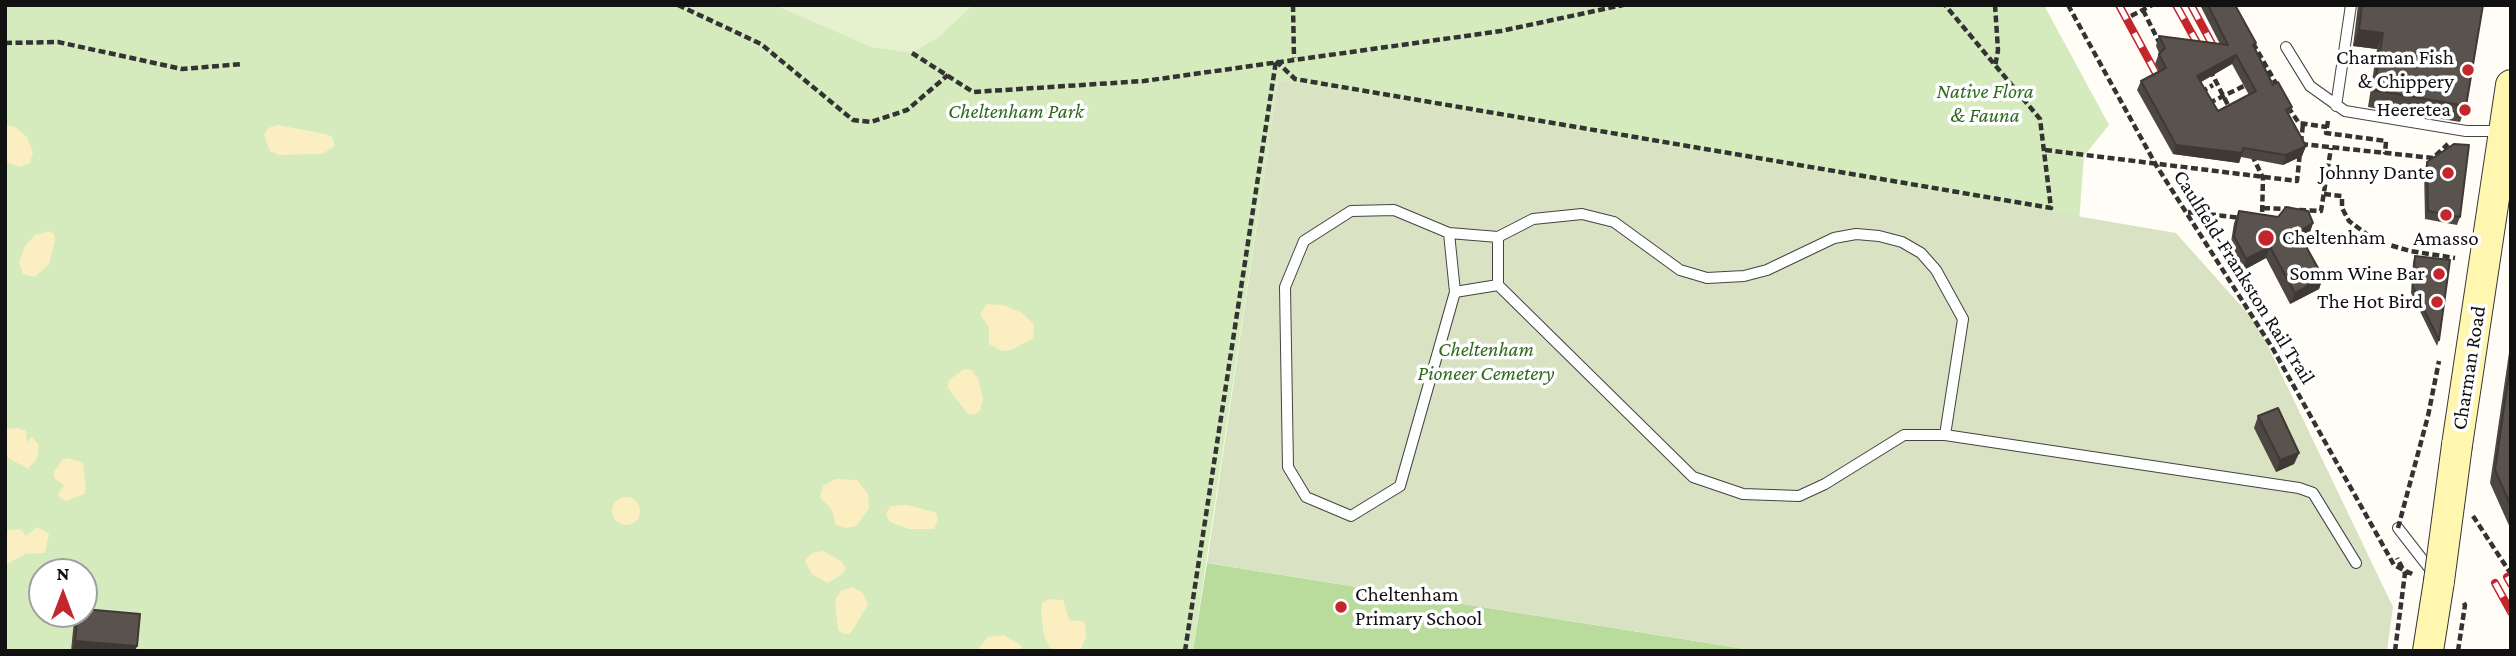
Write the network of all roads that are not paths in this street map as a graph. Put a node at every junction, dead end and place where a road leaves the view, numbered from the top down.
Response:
1 (2351, 5) edge
2 (2286, 47) dead end
3 (2511, 85) edge
4 (2336, 106) junction
5 (2504, 131) junction
6 (1449, 233) junction
7 (1499, 237) junction
8 (1499, 285) junction
9 (1455, 292) junction
10 (1945, 435) junction
11 (2397, 533) road end
12 (2356, 563) dead end
13 (2439, 581) junction
14 (2428, 651) edge

1 - 4 lane
2 - 4 lane
3 - 5 main road, Charman Road
4 - 5 lane
5 - 13 main road, Charman Road, bridge
6 - 7 lane
6 - 9 lane
6 - 9 lane
7 - 8 lane
7 - 10 lane
8 - 9 lane
8 - 10 lane
10 - 12 lane
11 - 13 lane
13 - 14 main road, Charman Road

